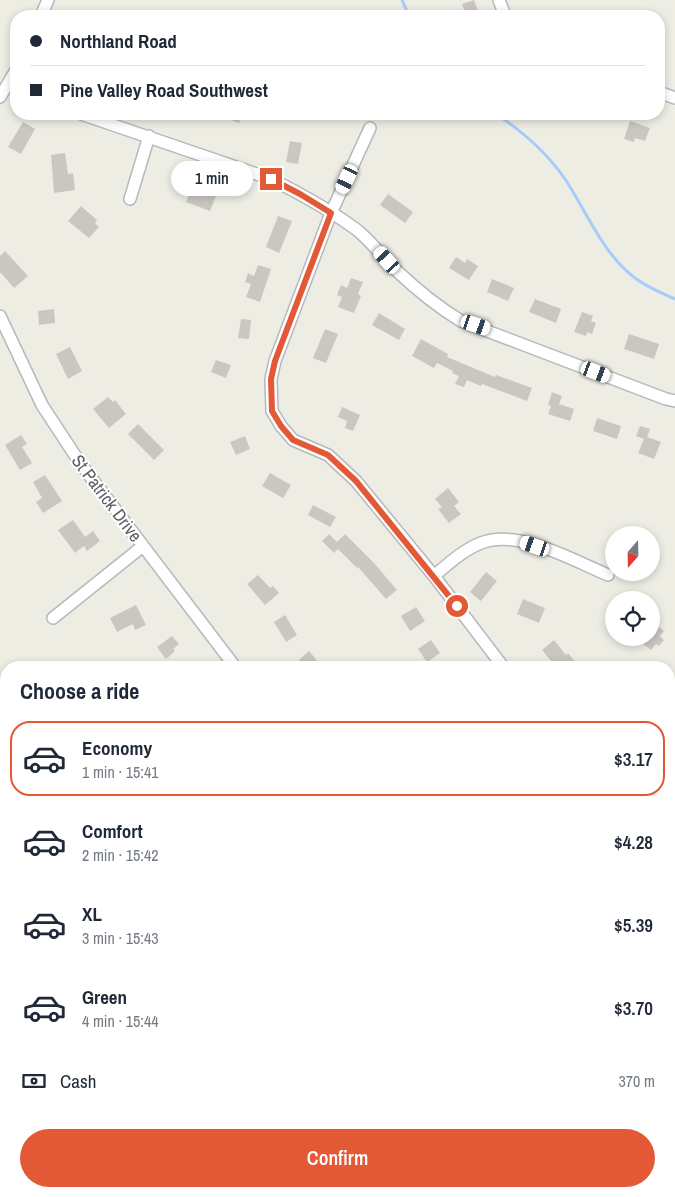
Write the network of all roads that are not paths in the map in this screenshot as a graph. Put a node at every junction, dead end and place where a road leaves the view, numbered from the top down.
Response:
1 (10, 83) edge
2 (0, 97) edge
3 (100, 120) edge
4 (370, 128) dead end
5 (149, 136) junction
6 (130, 199) dead end
7 (331, 213) junction
8 (0, 316) edge
9 (675, 401) edge
10 (143, 546) junction
11 (605, 574) edge
12 (434, 576) junction
13 (53, 618) dead end
14 (231, 661) edge
15 (499, 661) edge

1 - 2 street
3 - 5 street
4 - 7 street
5 - 6 street
5 - 7 street
7 - 9 street
7 - 12 street
8 - 10 street, St Patrick Drive
10 - 13 street
10 - 14 street, St Patrick Drive
11 - 12 street
12 - 15 street

